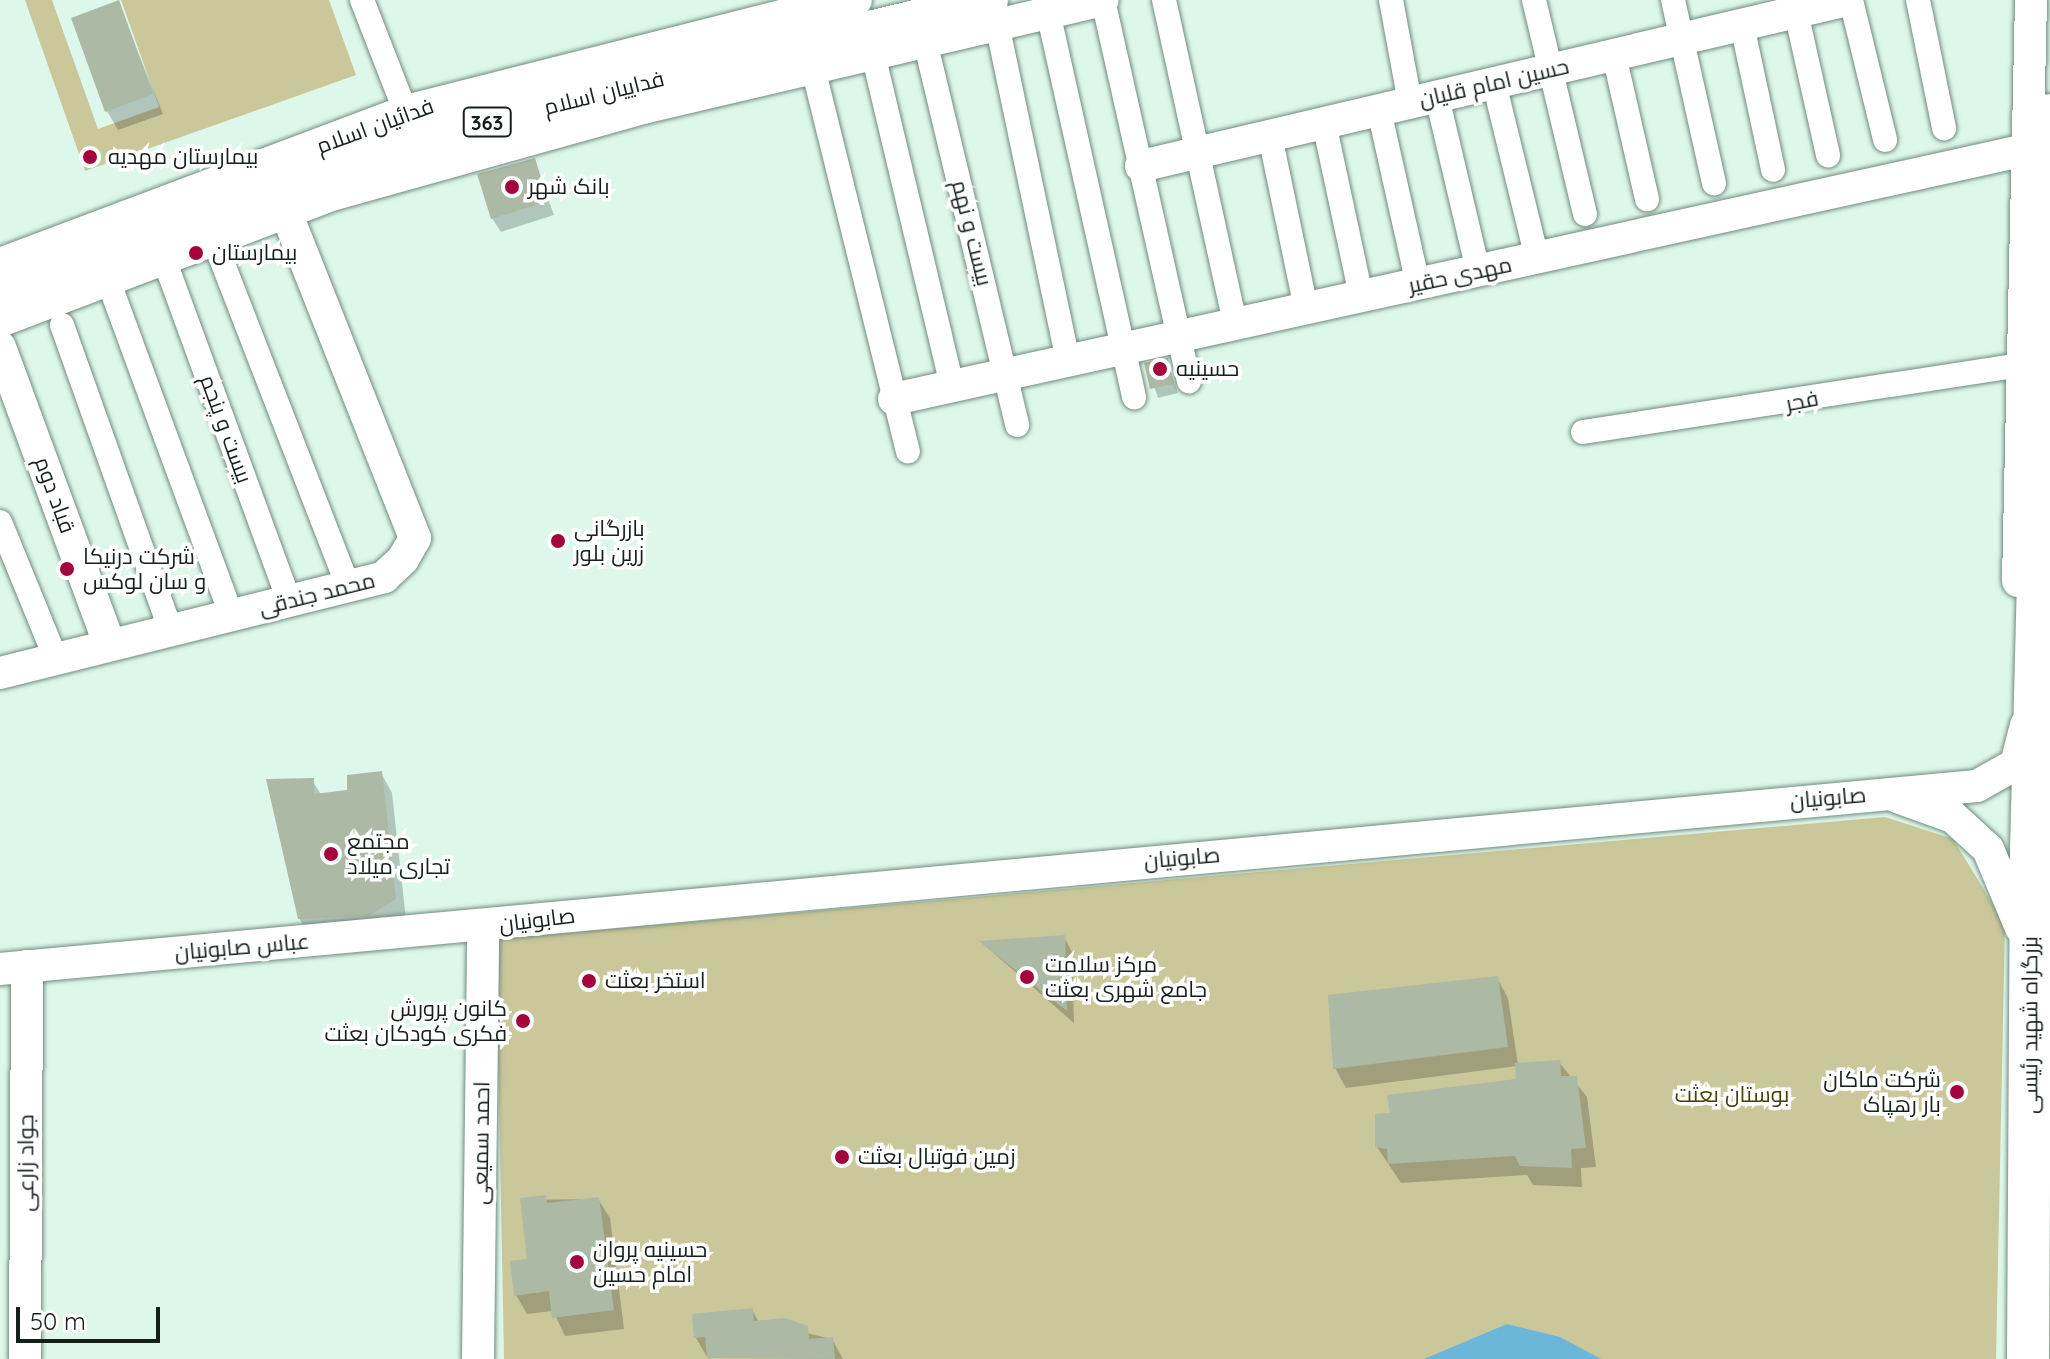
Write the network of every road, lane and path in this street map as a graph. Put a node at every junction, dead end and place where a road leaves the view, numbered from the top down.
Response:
1 (362, 0) edge
2 (854, 0) edge
3 (1103, 0) edge
4 (1164, 0) edge
5 (1391, 0) edge
6 (1534, 0) edge
7 (1673, 0) edge
8 (1918, 0) edge
9 (2031, 0) edge
10 (1825, 4) edge
11 (994, 12) edge
12 (1048, 12) junction
13 (1742, 25) junction
14 (1682, 39) junction
15 (925, 41) junction
16 (873, 54) junction
17 (1614, 55) junction
18 (813, 68) junction
19 (1551, 70) junction
20 (1494, 83) junction
21 (1424, 100) junction
22 (1379, 110) junction
23 (406, 113) junction
24 (2050, 115) edge
25 (1324, 123) junction
26 (1944, 128) dead end
27 (504, 132) junction
28 (1270, 136) junction
29 (1885, 140) dead end
30 (2026, 150) junction
31 (1198, 153) junction
32 (1828, 155) dead end
33 (1141, 166) junction
34 (1773, 170) dead end
35 (1714, 183) dead end
36 (1647, 199) dead end
37 (281, 201) junction
38 (1585, 214) dead end
39 (220, 256) dead end
40 (1537, 258) junction
41 (164, 259) junction
42 (0, 266) edge
43 (1478, 271) junction
44 (108, 280) junction
45 (1418, 284) junction
46 (0, 295) edge
47 (1361, 296) junction
48 (1306, 309) junction
49 (0, 321) edge
50 (1235, 324) junction
51 (62, 325) dead end
52 (1179, 336) junction
53 (0, 347) edge
54 (1122, 349) junction
55 (1068, 361) junction
56 (1006, 374) junction
57 (2031, 380) junction
58 (1189, 381) dead end
59 (952, 386) junction
60 (1134, 398) dead end
61 (894, 399) junction
62 (1017, 425) dead end
63 (1583, 432) dead end
64 (908, 451) dead end
65 (0, 522) edge
66 (348, 586) junction
67 (289, 600) junction
68 (232, 617) junction
69 (171, 631) junction
70 (109, 643) junction
71 (56, 659) junction
72 (0, 673) edge
73 (2036, 687) junction
74 (2016, 764) junction
75 (1882, 793) junction
76 (2031, 850) junction
77 (483, 926) junction
78 (2030, 962) junction
79 (14, 968) edge
80 (25, 1359) edge
81 (478, 1359) edge
82 (2028, 1359) edge

1 - 23 street
2 - 23 main road, فدائیان اسلام
3 - 12 street
3 - 33 street
4 - 31 street
5 - 21 street
6 - 19 street
7 - 14 street
8 - 26 street
9 - 30 street
10 - 13 street, حسین امام قلیان
10 - 29 street
10 - 32 street
11 - 12 street
11 - 15 street
11 - 27 main road, فداییان اسلام / 363
11 - 55 street
12 - 54 street
13 - 14 street, حسین امام قلیان
13 - 34 street
14 - 17 street, حسین امام قلیان
14 - 35 street
15 - 16 street
15 - 56 street, بیست و نهم
16 - 18 street
16 - 59 street
17 - 19 street, حسین امام قلیان
17 - 36 street
18 - 27 street
18 - 61 street
19 - 20 street, حسین امام قلیان
19 - 38 street
20 - 21 street, حسین امام قلیان
20 - 40 street
21 - 22 street, حسین امام قلیان
21 - 43 street
22 - 25 street, حسین امام قلیان
22 - 45 street
23 - 42 main road, فدائیان اسلام
24 - 57 highway, بزرگراه شهید رئیسی
25 - 28 street, حسین امام قلیان
25 - 47 street
27 - 37 main road, فداییان اسلام / 363
28 - 31 street, حسین امام قلیان
28 - 48 street
30 - 40 street, مهدی حقیر
30 - 57 street
31 - 33 street, حسین امام قلیان
31 - 50 street
33 - 52 street
37 - 41 street
37 - 46 main road, فداییان اسلام / 363
37 - 66 street, محمد جندقی
39 - 66 street
40 - 43 street, مهدی حقیر
41 - 44 street
41 - 67 street, بیست و پنجم
43 - 45 street, مهدی حقیر
44 - 49 street
44 - 68 street
45 - 47 street, مهدی حقیر
47 - 48 street, مهدی حقیر
48 - 50 street, مهدی حقیر
50 - 52 street, مهدی حقیر
51 - 69 street
52 - 54 street, مهدی حقیر
52 - 58 street
53 - 70 street, قباد دوم
54 - 55 street, مهدی حقیر
54 - 60 street
55 - 56 street, مهدی حقیر
56 - 59 street, مهدی حقیر
56 - 62 street, بیست و نهم
57 - 63 street, فجر
57 - 73 highway, بزرگراه شهید رئیسی
57 - 74 street
59 - 61 street, مهدی حقیر
61 - 64 street
65 - 71 street
66 - 67 street, محمد جندقی
67 - 68 street, محمد جندقی
68 - 69 street, محمد جندقی
69 - 70 street, محمد جندقی
70 - 71 street, محمد جندقی
71 - 72 street, محمد جندقی
73 - 74 street
73 - 76 highway, بزرگراه شهید رئیسی
74 - 75 street
74 - 76 street
75 - 77 street, صابونیان
75 - 78 street
76 - 78 highway, بزرگراه شهید رئیسی
77 - 79 street, عباس صابونیان
77 - 81 street, احمد سمیعی
78 - 82 highway, بزرگراه شهید رئیسی
79 - 80 street, جواد زارعی

